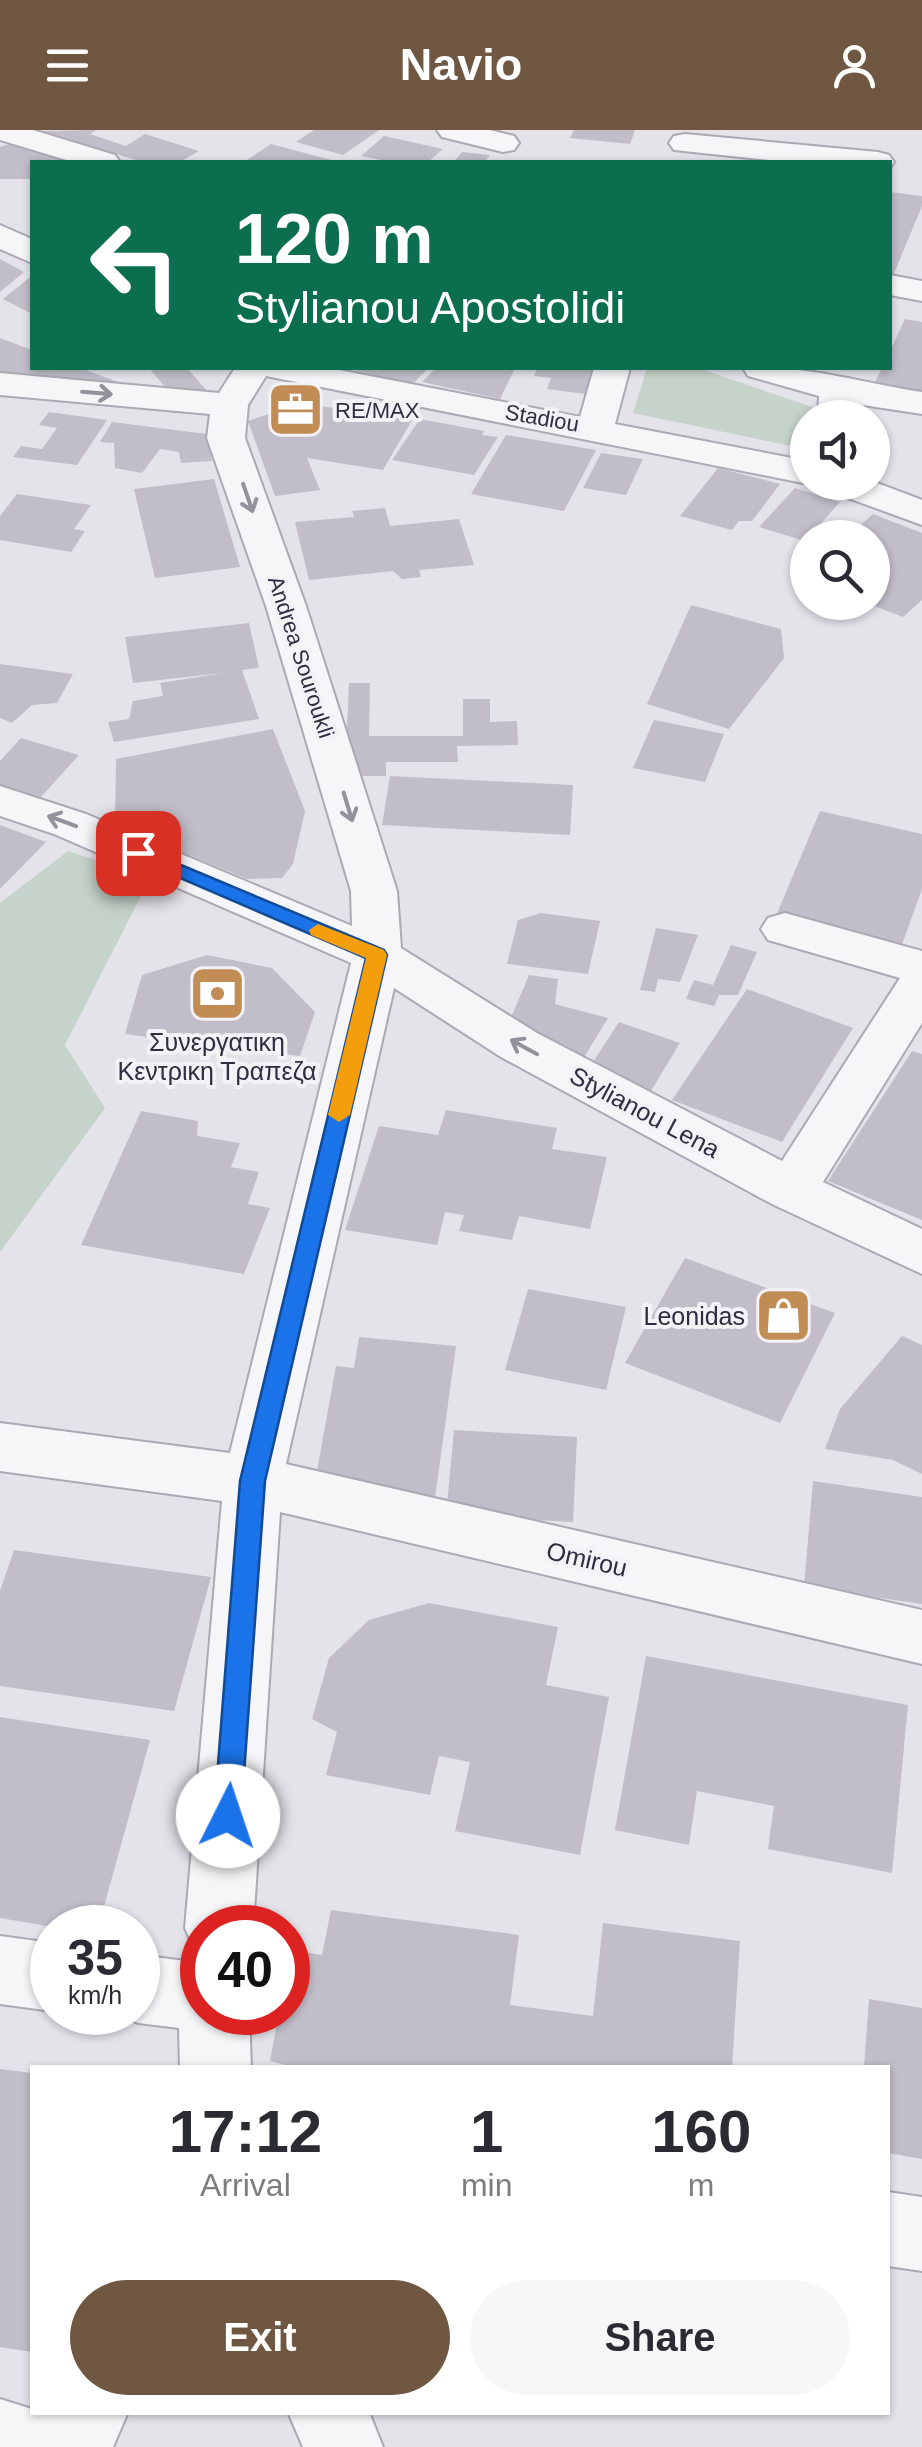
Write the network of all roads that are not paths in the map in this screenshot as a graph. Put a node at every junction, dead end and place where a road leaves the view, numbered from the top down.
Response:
1 (0, 130) edge
2 (453, 130) edge
3 (503, 144) dead end
4 (683, 145) edge
5 (98, 160) edge
6 (847, 160) edge
7 (0, 235) edge
8 (30, 251) edge
9 (892, 285) edge
10 (922, 291) edge
11 (252, 370) edge
12 (287, 370) edge
13 (611, 370) edge
14 (765, 370) edge
15 (0, 384) edge
16 (829, 400) edge
17 (890, 403) edge
18 (922, 403) edge
19 (230, 405) junction
20 (595, 428) junction
21 (790, 469) edge
22 (888, 500) edge
23 (922, 513) edge
24 (0, 800) edge
25 (785, 929) dead end
26 (377, 955) junction
27 (922, 968) edge
28 (922, 983) edge
29 (791, 1190) junction
30 (922, 1252) edge
31 (0, 1448) edge
32 (252, 1481) junction
33 (922, 1637) edge
34 (221, 1905) edge
35 (0, 1970) edge
36 (30, 1975) edge
37 (215, 2035) edge
38 (216, 2065) edge
39 (890, 2230) edge
40 (922, 2234) edge
41 (87, 2415) edge
42 (328, 2415) edge
43 (0, 2438) edge
44 (30, 2447) edge
45 (70, 2447) edge
46 (344, 2447) edge

1 - 5 street
2 - 3 street
4 - 6 street
7 - 8 street
9 - 10 street
11 - 19 street
12 - 20 street, Stadiou
13 - 20 street
14 - 16 street
15 -> 19 street
17 - 18 street
19 -> 26 street, Andrea Souroukli
20 - 21 street, Stadiou
22 - 23 street
26 -> 24 street, Stylianou Lena
25 - 27 street
29 -> 26 street, Stylianou Lena
26 - 32 street, Andrea Souroukli
28 - 29 street
29 - 30 street, Stylianou Lena
31 - 32 street, Omirou
32 - 33 street, Omirou
32 - 34 street, Andrea Souroukli
35 - 36 street
37 - 38 street
39 - 40 street
41 - 45 street
42 - 46 street
43 - 44 street

